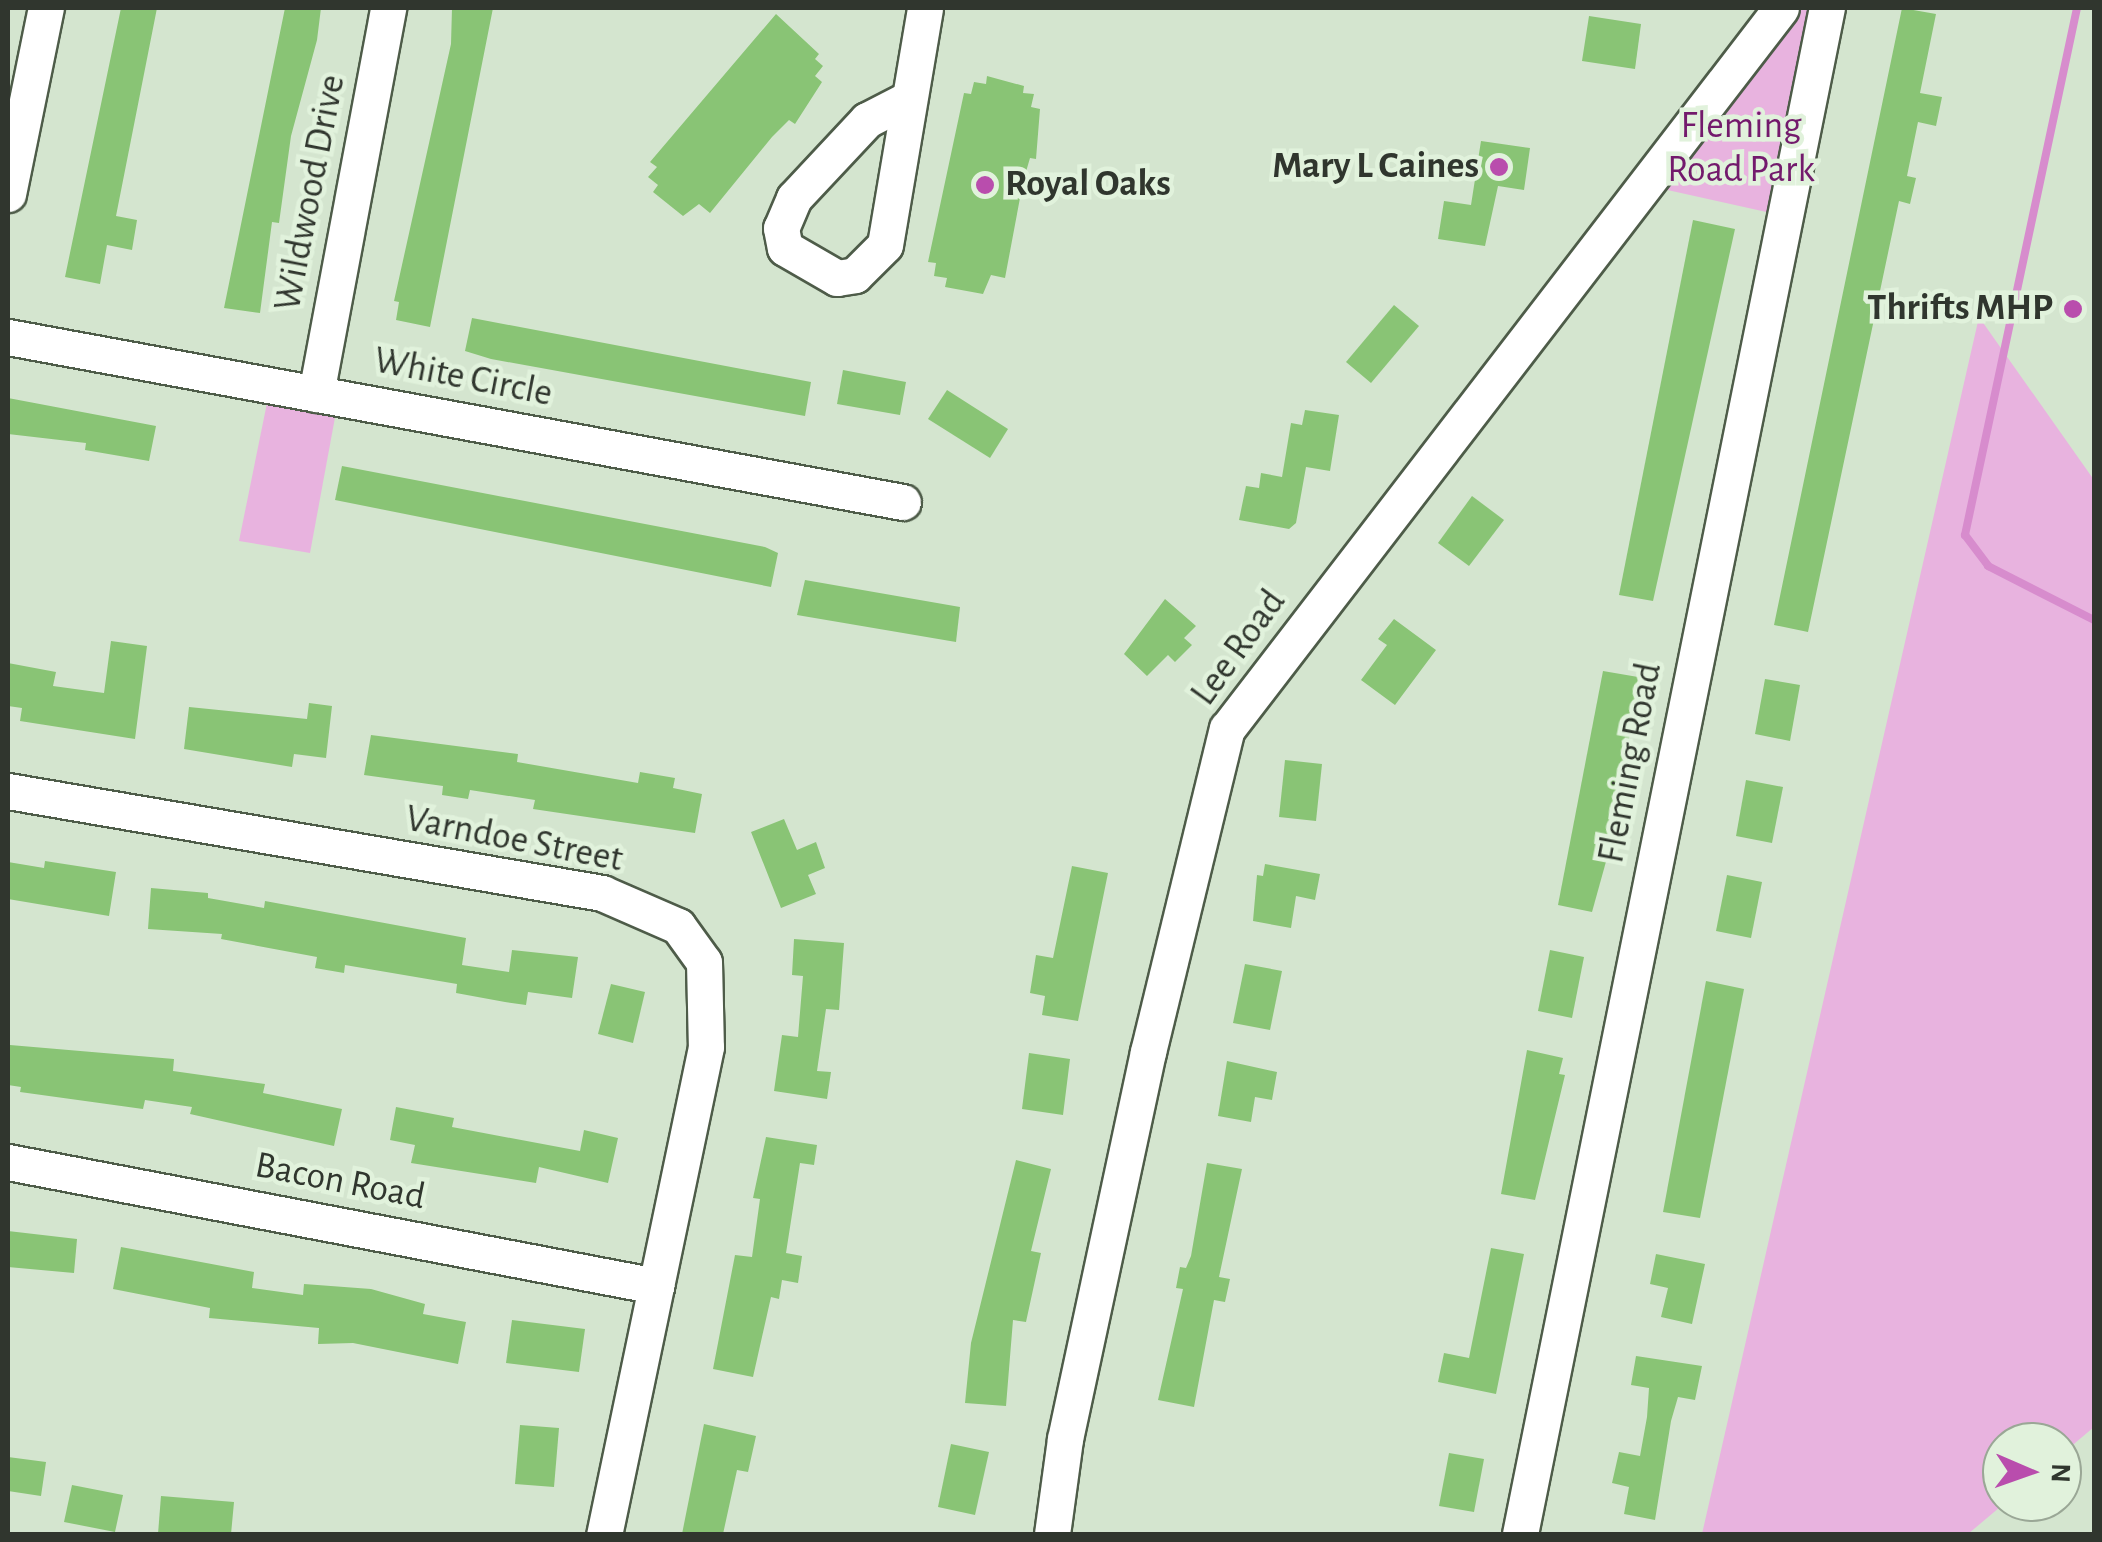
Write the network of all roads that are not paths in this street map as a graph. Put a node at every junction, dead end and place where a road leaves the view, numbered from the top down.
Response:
1 (46, 8) edge
2 (388, 8) edge
3 (925, 8) edge
4 (1780, 8) edge
5 (1827, 8) edge
6 (904, 100) junction
7 (8, 194) edge
8 (8, 337) edge
9 (316, 394) junction
10 (903, 502) dead end
11 (8, 791) edge
12 (8, 1162) edge
13 (656, 1286) junction
14 (604, 1534) edge
15 (1052, 1534) edge
16 (1520, 1534) edge

1 - 7 street
2 - 9 street, Wildwood Drive
3 - 6 street
4 - 15 street, Lee Road
5 - 16 street, Fleming Road
6 - 6 street
8 - 9 street, White Circle
9 - 10 street, White Circle
11 - 13 street, Varndoe Street
12 - 13 street, Bacon Road
13 - 14 street, Varndoe Street

